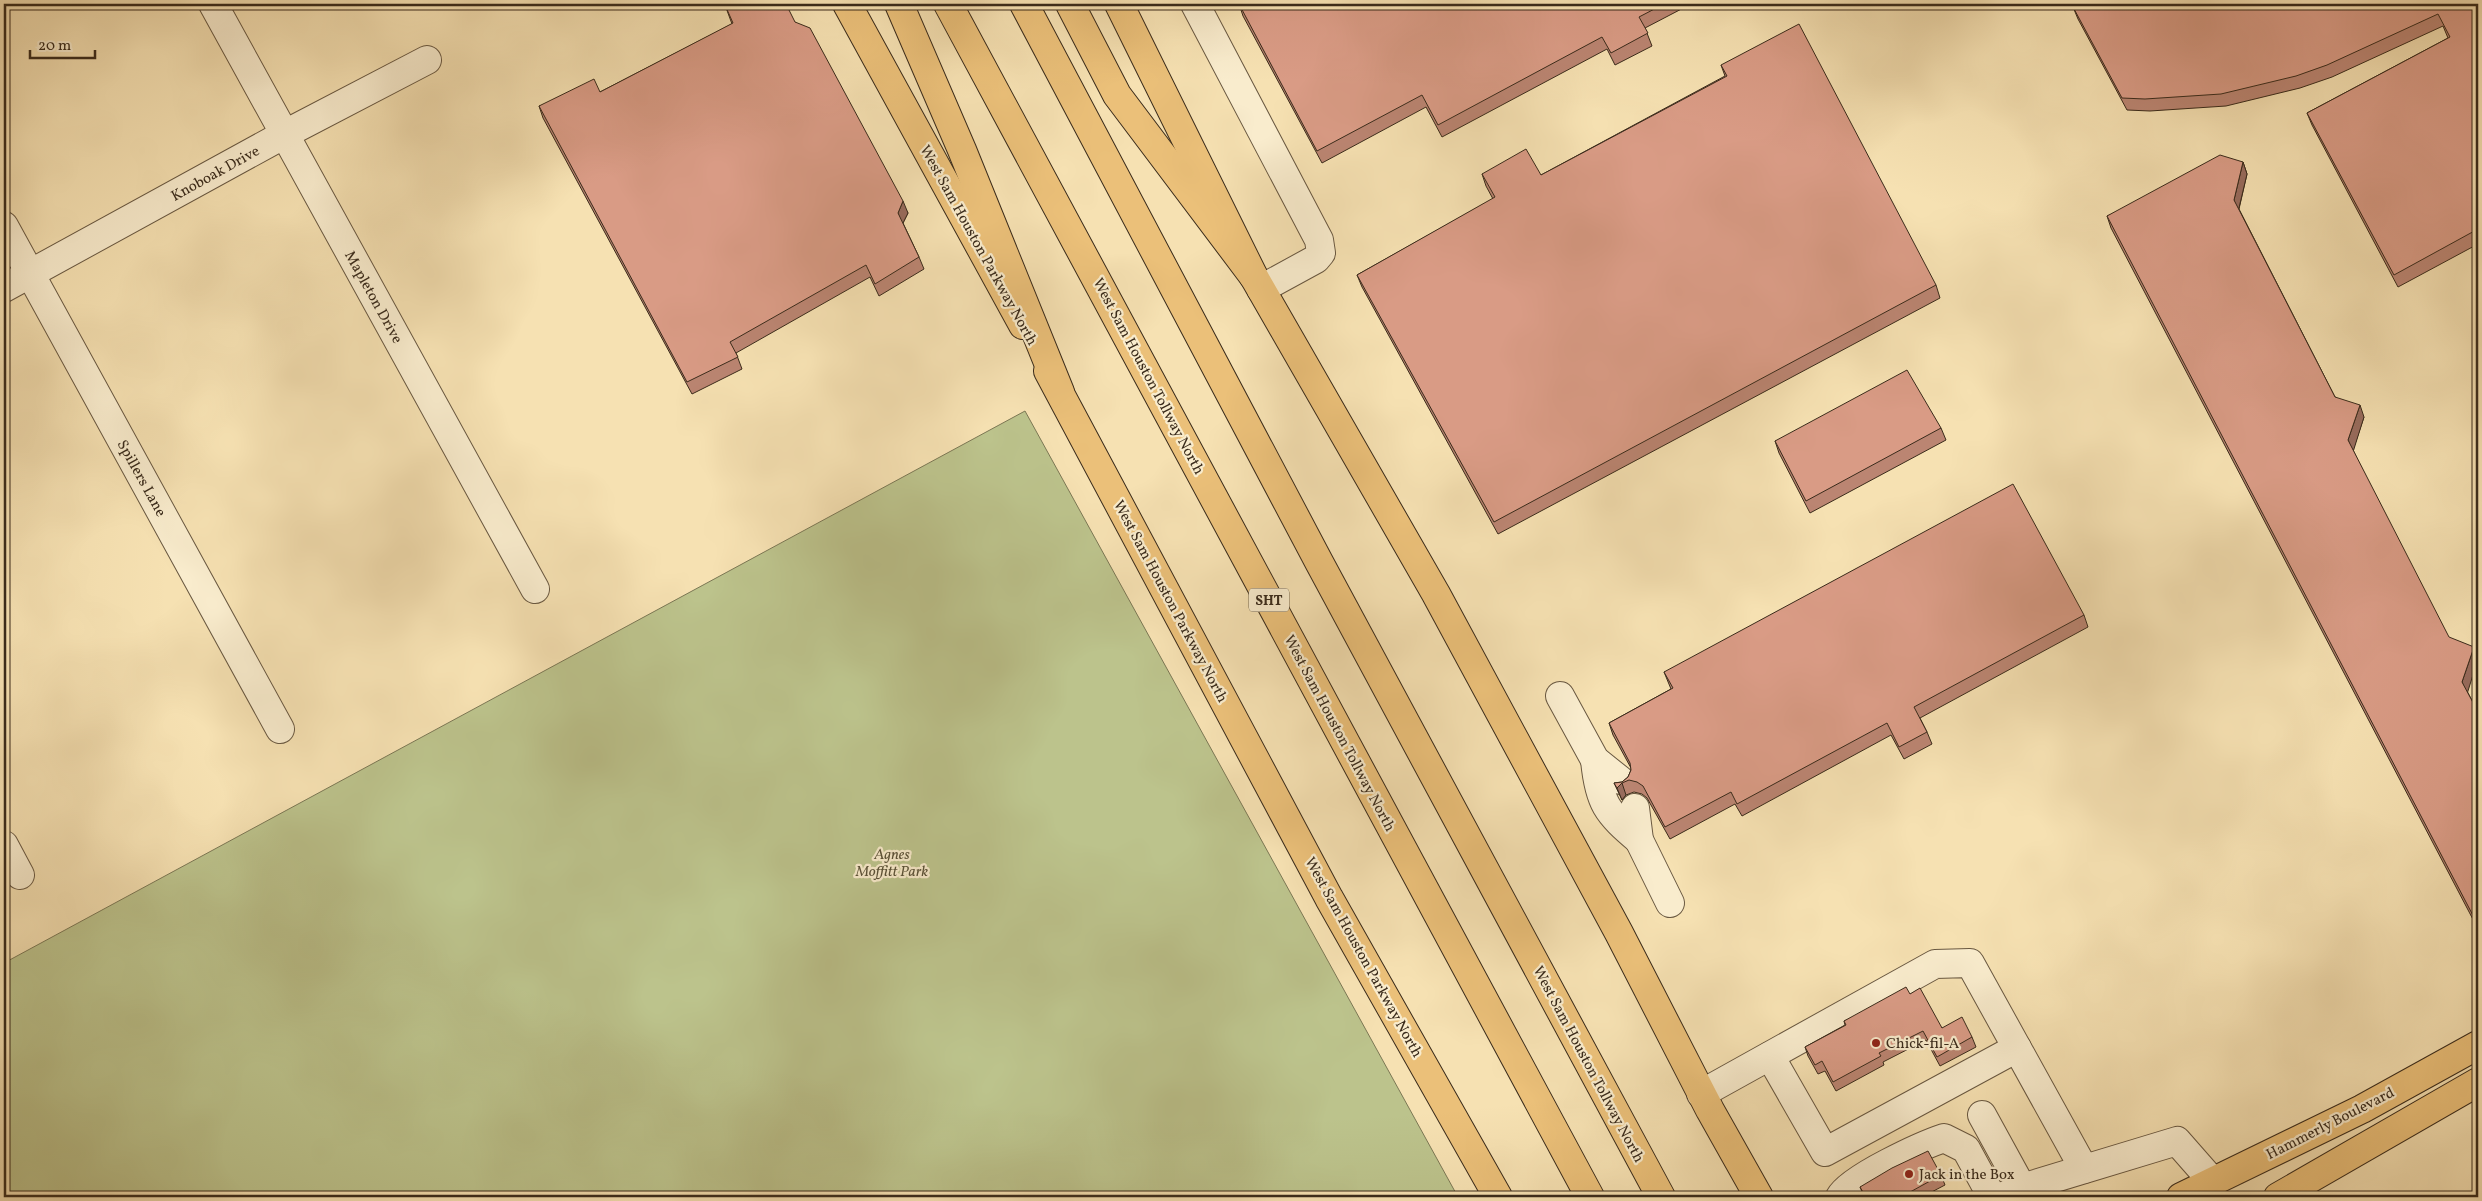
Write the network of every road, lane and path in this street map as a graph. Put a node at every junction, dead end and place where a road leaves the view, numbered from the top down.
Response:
1 (213, 4) edge
2 (847, 4) edge
3 (899, 4) edge
4 (948, 4) edge
5 (1024, 4) edge
6 (1070, 4) edge
7 (1120, 4) edge
8 (1196, 4) edge
9 (427, 60) dead end
10 (285, 134) junction
11 (4, 226) edge
12 (30, 273) junction
13 (1257, 283) junction
14 (4, 288) edge
15 (1060, 392) junction
16 (535, 589) dead end
17 (1560, 696) dead end
18 (280, 729) dead end
19 (1595, 760) junction
20 (1620, 780) edge
21 (1635, 808) dead end
22 (1639, 840) junction
23 (4, 845) edge
24 (20, 875) dead end
25 (1670, 904) dead end
26 (2478, 1046) edge
27 (2017, 1048) junction
28 (1770, 1056) junction
29 (2478, 1083) edge
30 (1701, 1094) junction
31 (1982, 1115) dead end
32 (2084, 1169) junction
33 (2213, 1182) junction
34 (2017, 1194) edge
35 (1498, 1197) edge
36 (1590, 1197) edge
37 (1661, 1197) edge
38 (1760, 1197) edge
39 (1840, 1197) edge
40 (1992, 1197) edge
41 (2180, 1197) edge
42 (2278, 1197) edge

1 - 10 street, Mapleton Drive
2 - 15 main road, West Sam Houston Parkway North
3 - 15 main road
4 - 36 main road, West Sam Houston Tollway North / SHT
5 - 37 main road, West Sam Houston Tollway North
6 - 13 main road
7 - 13 main road
8 - 13 street
9 - 10 street, Knoboak Drive
10 - 12 street, Knoboak Drive
10 - 16 street, Mapleton Drive
11 - 12 street, Spillers Lane
12 - 14 street, Knoboak Drive
12 - 18 street, Spillers Lane
13 - 30 main road
15 - 35 main road, West Sam Houston Parkway North
17 - 19 street
19 - 20 street
19 - 22 street
21 - 22 street
22 - 25 street
23 - 24 street
26 - 33 main road, Hammerly Boulevard
27 - 28 street
27 - 28 street
27 - 32 street
28 - 30 street
29 - 42 main road
30 - 38 main road
31 - 34 street
32 - 33 street
32 - 34 street
33 - 41 main road, Hammerly Boulevard
39 - 40 street

